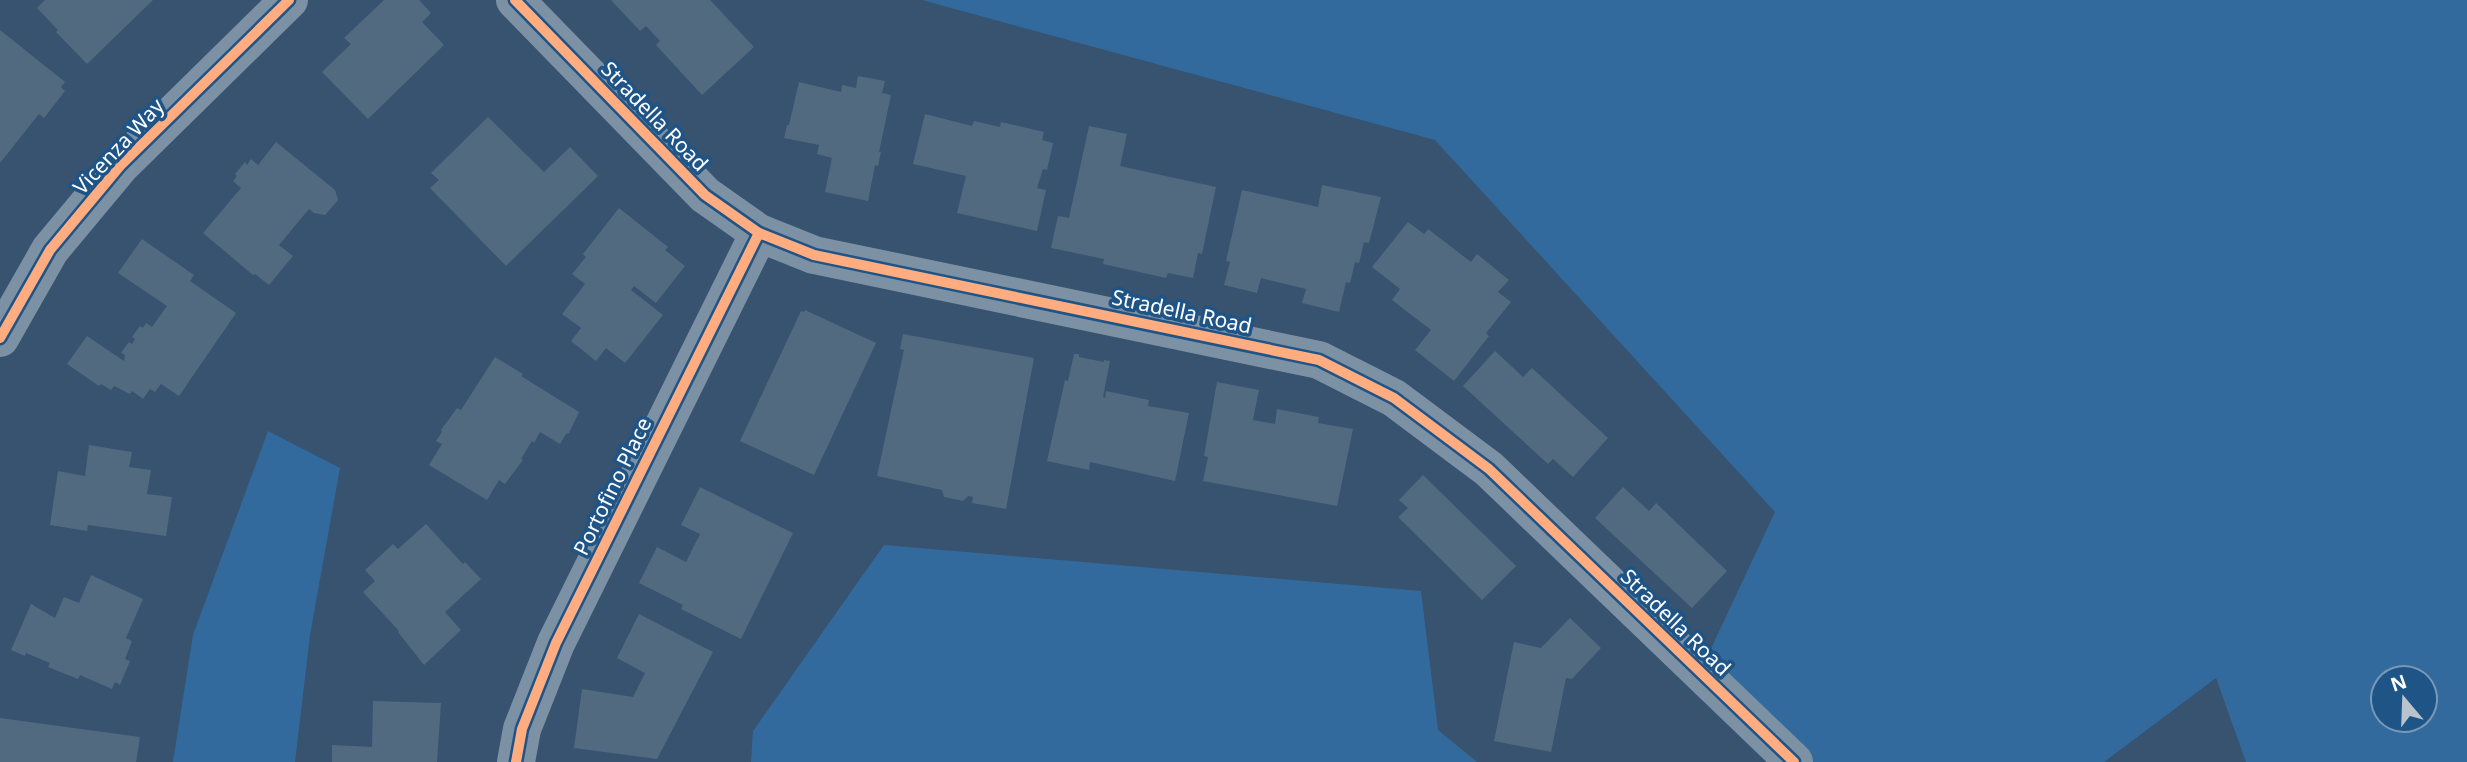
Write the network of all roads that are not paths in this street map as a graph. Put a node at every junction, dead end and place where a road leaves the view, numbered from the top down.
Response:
1 (289, 0) edge
2 (515, 0) edge
3 (759, 233) junction
4 (0, 338) edge
5 (516, 762) edge
6 (1794, 762) edge

1 - 4 street, Vicenza Way
2 - 3 street, Stradella Road
3 - 5 street, Portofino Place
3 - 6 street, Stradella Road

